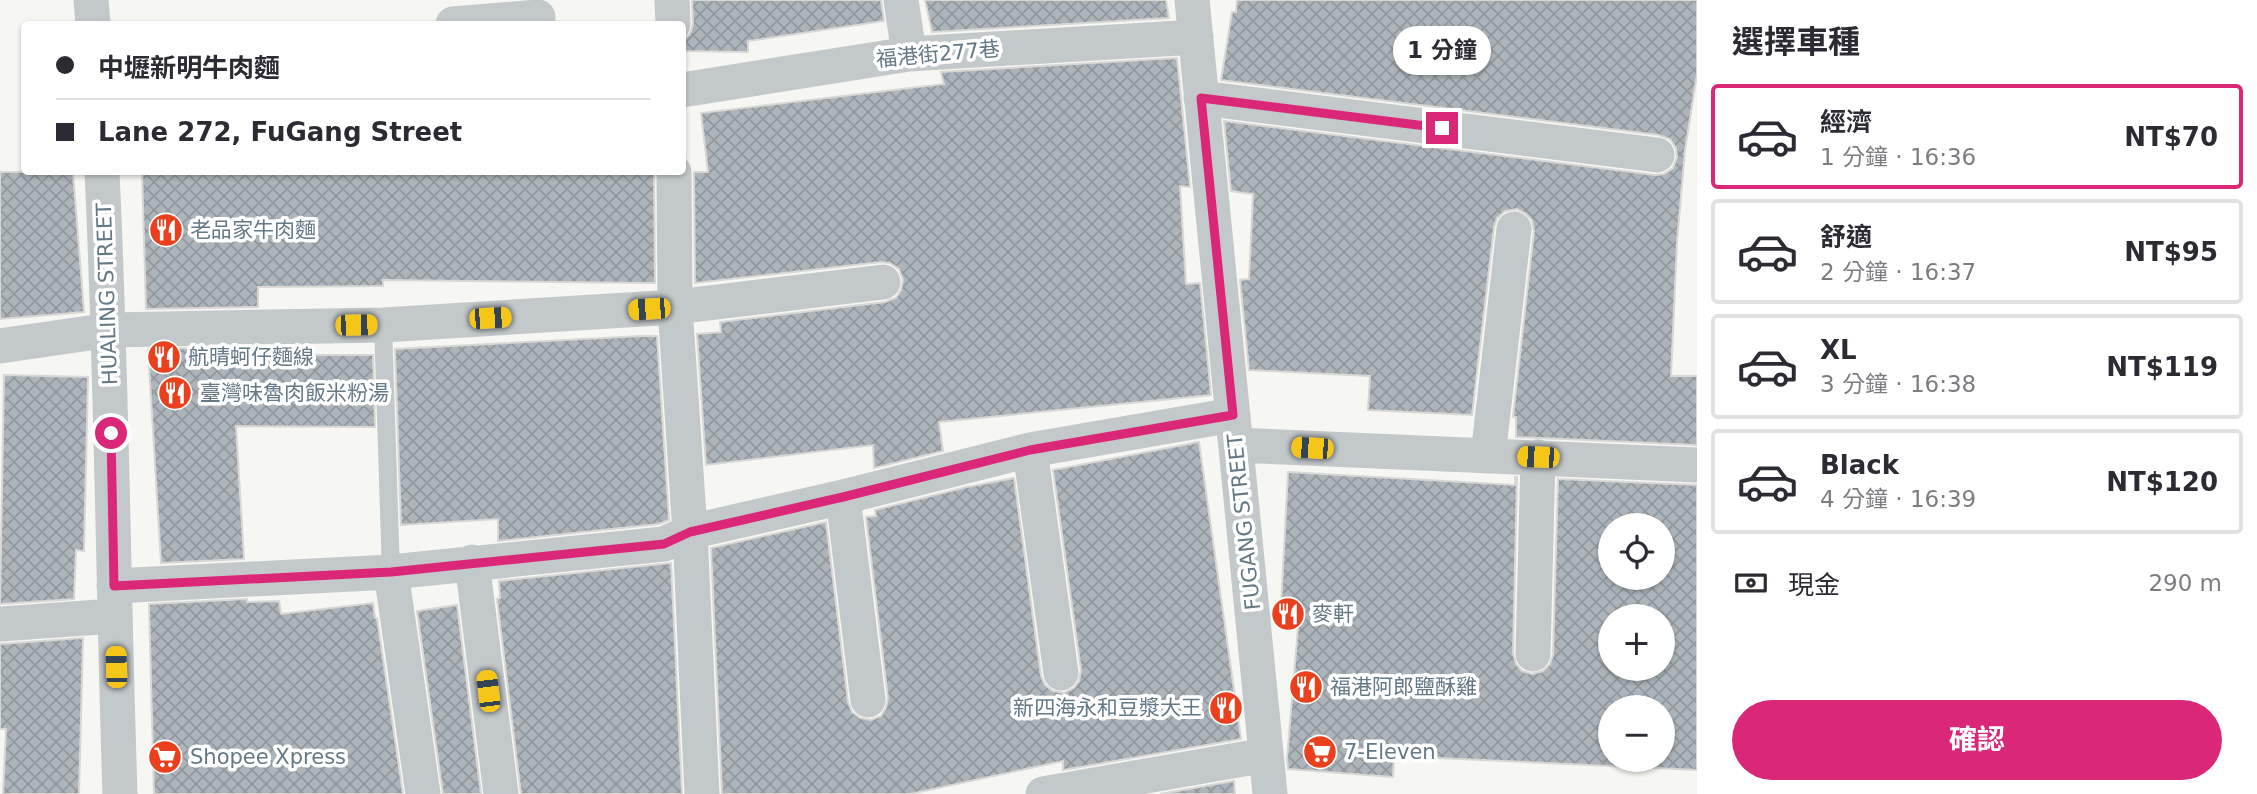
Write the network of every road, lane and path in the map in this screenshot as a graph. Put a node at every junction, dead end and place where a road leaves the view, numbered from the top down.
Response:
1 (91, 0) edge
2 (672, 0) edge
3 (901, 0) edge
4 (1192, 0) edge
5 (538, 17) dead end
6 (93, 21) edge
7 (489, 21) edge
8 (673, 21) edge
9 (1196, 37) junction
10 (909, 54) junction
11 (686, 89) edge
12 (1201, 98) junction
13 (1657, 155) dead end
14 (102, 175) edge
15 (674, 175) edge
16 (1514, 229) dead end
17 (883, 282) dead end
18 (676, 307) junction
19 (383, 325) junction
20 (110, 330) junction
21 (0, 346) edge
22 (1235, 430) junction
23 (1030, 450) junction
24 (1488, 456) junction
25 (1538, 457) junction
26 (1697, 465) edge
27 (843, 497) junction
28 (690, 532) junction
29 (472, 562) junction
30 (391, 572) junction
31 (114, 601) junction
32 (0, 624) edge
33 (1533, 654) dead end
34 (1062, 673) dead end
35 (868, 700) dead end
36 (1266, 755) junction
37 (120, 794) edge
38 (423, 794) edge
39 (501, 794) edge
40 (702, 794) edge
41 (1043, 794) edge
42 (1270, 794) edge

1 - 6 street
2 - 8 street
3 - 10 street
4 - 9 street, FUGANG STREET
5 - 7 street
9 - 10 street, 福港街277巷
9 - 12 street, FUGANG STREET
10 - 11 street, 福港街277巷
12 - 13 street
12 - 22 street, FUGANG STREET
14 - 20 street, HUALING STREET
15 - 18 street
16 - 24 street
17 - 18 street
18 - 19 street
18 - 28 street
19 - 20 street
19 - 30 lane
20 - 21 street
20 - 31 street, HUALING STREET
22 - 23 street
22 - 24 street
22 - 36 street, FUGANG STREET
23 - 27 street
23 - 34 street
24 - 25 street
25 - 26 street
25 - 33 street
27 - 28 street
27 - 35 street
28 - 29 street
28 - 40 street
29 - 30 street
29 - 39 street
30 - 31 street
30 - 38 street
31 - 32 street
31 - 37 street, HUALING STREET
36 - 41 street
36 - 42 street, FUGANG STREET

